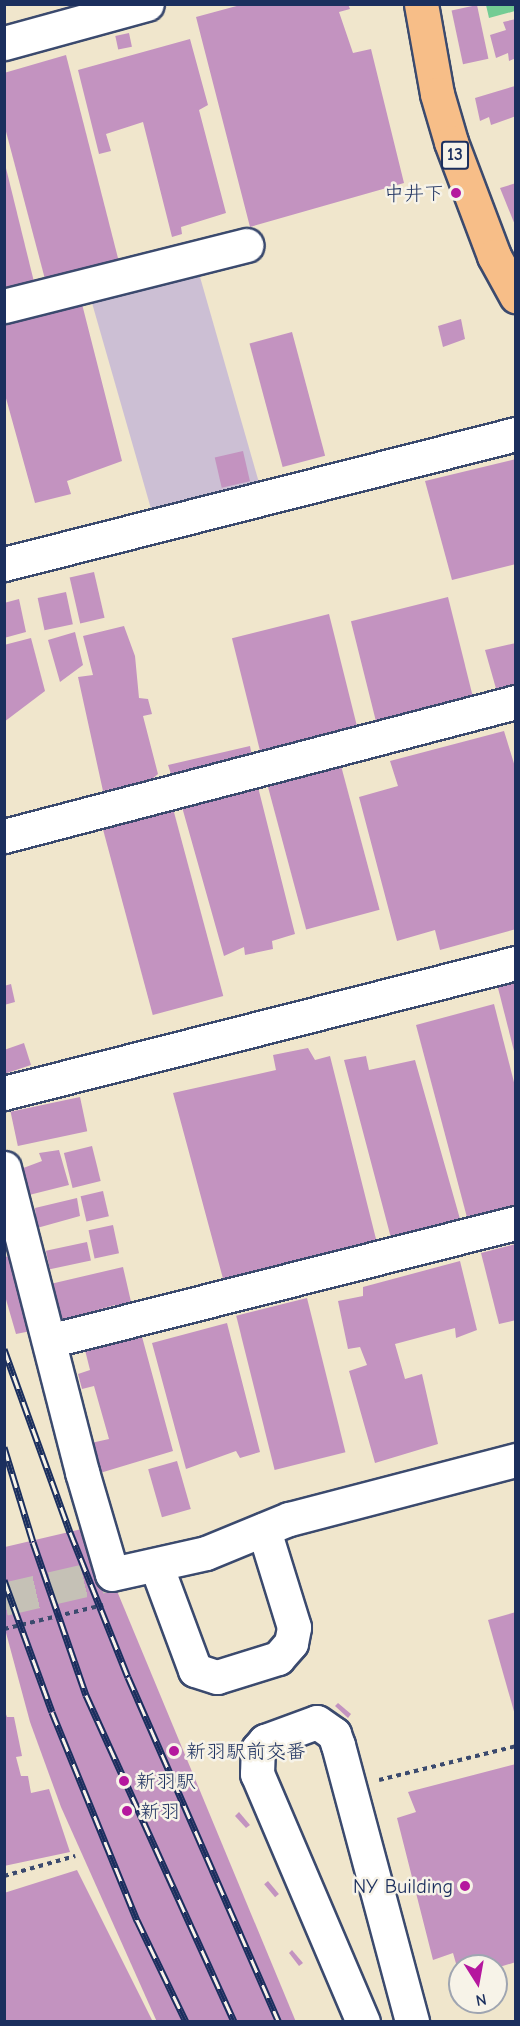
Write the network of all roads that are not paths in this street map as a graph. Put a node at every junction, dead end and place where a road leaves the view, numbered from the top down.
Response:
1 (147, 4) edge
2 (421, 4) edge
3 (4, 43) edge
4 (246, 245) dead end
5 (516, 296) edge
6 (4, 306) edge
7 (516, 434) edge
8 (4, 564) edge
9 (516, 702) edge
10 (4, 836) edge
11 (516, 963) edge
12 (4, 1093) edge
13 (4, 1168) edge
14 (516, 1223) edge
15 (49, 1341) junction
16 (516, 1460) edge
17 (264, 1530) junction
18 (156, 1565) junction
19 (363, 2022) edge
20 (412, 2022) edge

1 - 3 street
2 - 5 main road, 13
4 - 6 street
7 - 8 street
9 - 10 street
11 - 12 street
13 - 15 street
14 - 15 street
15 - 18 street
16 - 17 street
17 - 18 street
17 - 18 street
19 - 20 street

